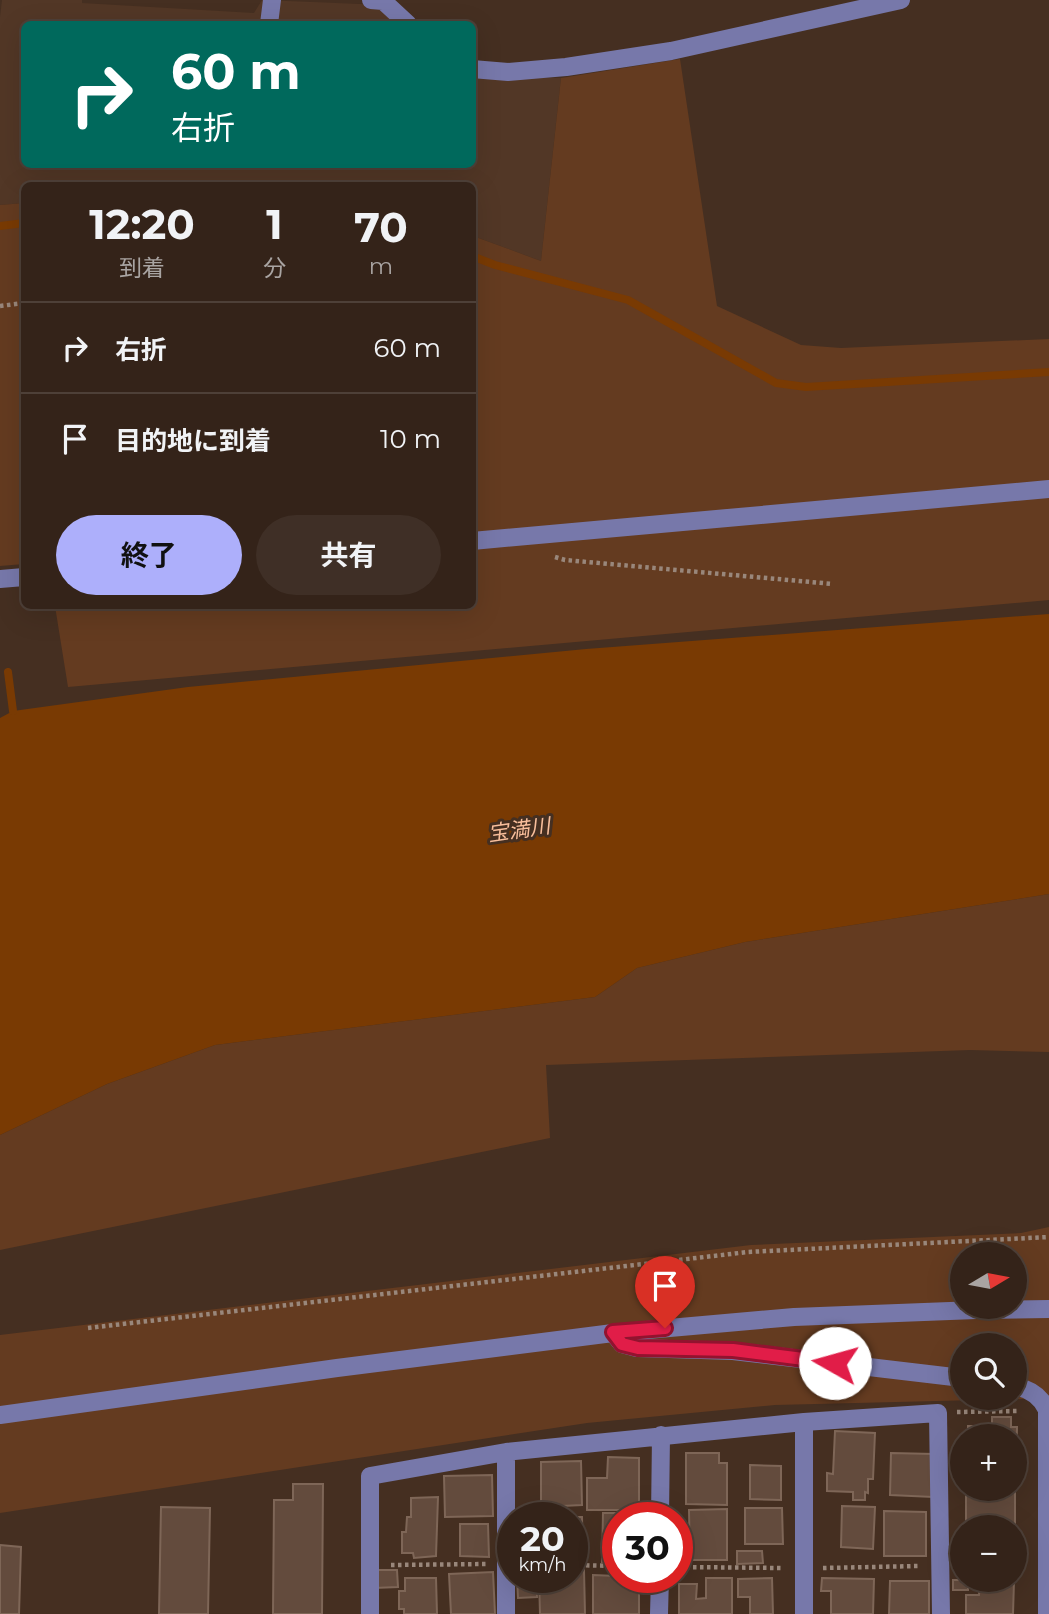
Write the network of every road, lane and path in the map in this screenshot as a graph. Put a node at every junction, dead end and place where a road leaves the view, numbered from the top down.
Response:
1 (272, 0) edge
2 (371, 0) edge
3 (901, 0) edge
4 (269, 21) edge
5 (405, 21) edge
6 (476, 69) edge
7 (21, 303) edge
8 (0, 306) edge
9 (1049, 489) edge
10 (476, 541) edge
11 (553, 556) dead end
12 (21, 577) edge
13 (0, 579) edge
14 (833, 584) dead end
15 (1049, 1237) edge
16 (1049, 1309) edge
17 (88, 1328) dead end
18 (613, 1332) junction
19 (950, 1377) edge
20 (1027, 1388) edge
21 (1045, 1405) junction
22 (938, 1413) junction
23 (0, 1415) edge
24 (804, 1422) junction
25 (661, 1435) junction
26 (506, 1452) junction
27 (506, 1502) edge
28 (660, 1502) edge
29 (497, 1563) edge
30 (370, 1565) junction
31 (506, 1593) edge
32 (660, 1593) edge
33 (370, 1614) edge
34 (506, 1614) edge
35 (659, 1614) edge
36 (804, 1614) edge
37 (941, 1614) edge
38 (1047, 1614) edge

1 - 4 street
2 - 5 street
3 - 6 street
7 - 8 path
9 - 10 street
11 - 14 path
12 - 13 street
15 - 17 path
16 - 18 street
18 - 19 street
18 - 23 street
20 - 21 street
21 - 22 path
21 - 38 street
22 - 24 street
22 - 37 street
24 - 25 street
24 - 36 street
25 - 26 street
25 - 28 street
26 - 27 street
26 - 30 street
29 - 30 path
30 - 33 street
31 - 34 street
32 - 35 street

